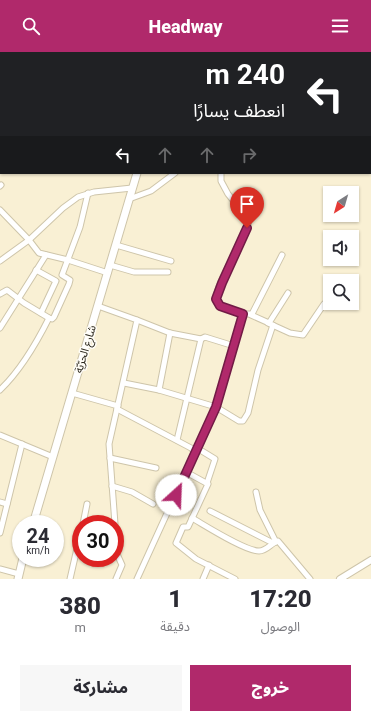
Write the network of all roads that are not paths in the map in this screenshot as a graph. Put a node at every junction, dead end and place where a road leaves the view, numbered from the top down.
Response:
1 (137, 174) edge
2 (174, 174) edge
3 (221, 174) edge
4 (132, 188) junction
5 (88, 193) junction
6 (129, 199) junction
7 (0, 210) edge
8 (29, 240) junction
9 (116, 245) junction
10 (46, 255) junction
11 (282, 255) dead end
12 (68, 260) junction
13 (171, 260) dead end
14 (0, 261) edge
15 (110, 265) junction
16 (36, 270) junction
17 (168, 272) dead end
18 (108, 273) junction
19 (62, 275) junction
20 (56, 281) junction
21 (1, 292) edge
22 (288, 293) dead end
23 (18, 299) junction
24 (323, 305) edge
25 (98, 306) junction
26 (41, 313) junction
27 (243, 314) junction
28 (251, 315) junction
29 (49, 318) junction
30 (137, 320) junction
31 (270, 324) junction
32 (0, 328) edge
33 (170, 333) junction
34 (201, 339) junction
35 (234, 346) junction
36 (124, 383) junction
37 (0, 389) edge
38 (159, 390) junction
39 (72, 393) junction
40 (188, 400) junction
41 (118, 407) junction
42 (216, 407) junction
43 (0, 435) edge
44 (178, 440) junction
45 (22, 444) junction
46 (196, 450) junction
47 (53, 457) junction
48 (110, 458) junction
49 (156, 468) dead end
50 (186, 472) junction
51 (207, 483) junction
52 (112, 486) junction
53 (256, 492) dead end
54 (0, 502) edge
55 (7, 504) junction
56 (87, 504) dead end
57 (153, 504) dead end
58 (210, 511) dead end
59 (36, 515) edge
60 (84, 515) edge
61 (114, 515) edge
62 (192, 518) junction
63 (0, 533) edge
64 (274, 542) junction
65 (371, 560) edge
66 (209, 565) junction
67 (73, 567) edge
68 (121, 567) edge
69 (0, 569) edge
70 (18, 576) edge
71 (70, 579) edge
72 (116, 579) edge
73 (137, 579) edge
74 (203, 579) edge
75 (235, 579) edge
76 (310, 579) edge
77 (340, 579) edge

1 - 4 main road, شارع الحرّيّة
2 - 6 street
3 - 27 street
4 - 5 street
4 - 6 main road, شارع الحرّيّة
5 - 8 street
5 - 12 street
6 - 9 main road, شارع الحرّيّة
7 - 8 street
8 - 10 street
8 - 14 street
9 - 13 street
9 - 15 main road, شارع الحرّيّة
10 - 12 street
10 - 16 street
11 - 28 street
12 - 18 street
12 - 19 street
15 - 17 street
15 - 18 main road, شارع الحرّيّة
16 - 20 street
16 - 23 street
18 - 25 main road, شارع الحرّيّة
19 - 20 street
19 - 29 street
20 - 26 street
21 - 23 street
22 - 31 street
23 - 26 street
23 - 32 street
24 - 31 street
25 - 30 street
25 - 39 main road, شارع الحرّيّة
26 - 29 street
27 - 28 street
27 - 35 street
28 - 31 street
29 - 37 street
30 - 33 street
30 - 36 street
31 - 42 street
33 - 34 street
33 - 38 street
34 - 35 street
34 - 40 street
35 - 42 street
36 - 38 street
36 - 41 street
38 - 40 street
39 - 41 street
39 - 47 main road, شارع الحرّيّة
40 - 42 street
40 - 44 street
41 - 44 street
41 - 48 street
42 - 46 street
43 - 45 street
44 - 46 street
45 - 47 street
45 - 55 street
46 - 50 street
46 - 51 street
47 - 59 main road, شارع الحرّيّة
48 - 49 street
48 - 52 street
50 - 51 street
50 - 73 street
51 - 62 street
52 - 57 street
52 - 61 street
53 - 64 street
54 - 55 street
55 - 63 street
56 - 60 street
58 - 64 street
62 - 64 street
62 - 66 street
64 - 76 street
65 - 77 street
66 - 74 street
66 - 75 street
67 - 71 street
68 - 72 street
69 - 70 street

